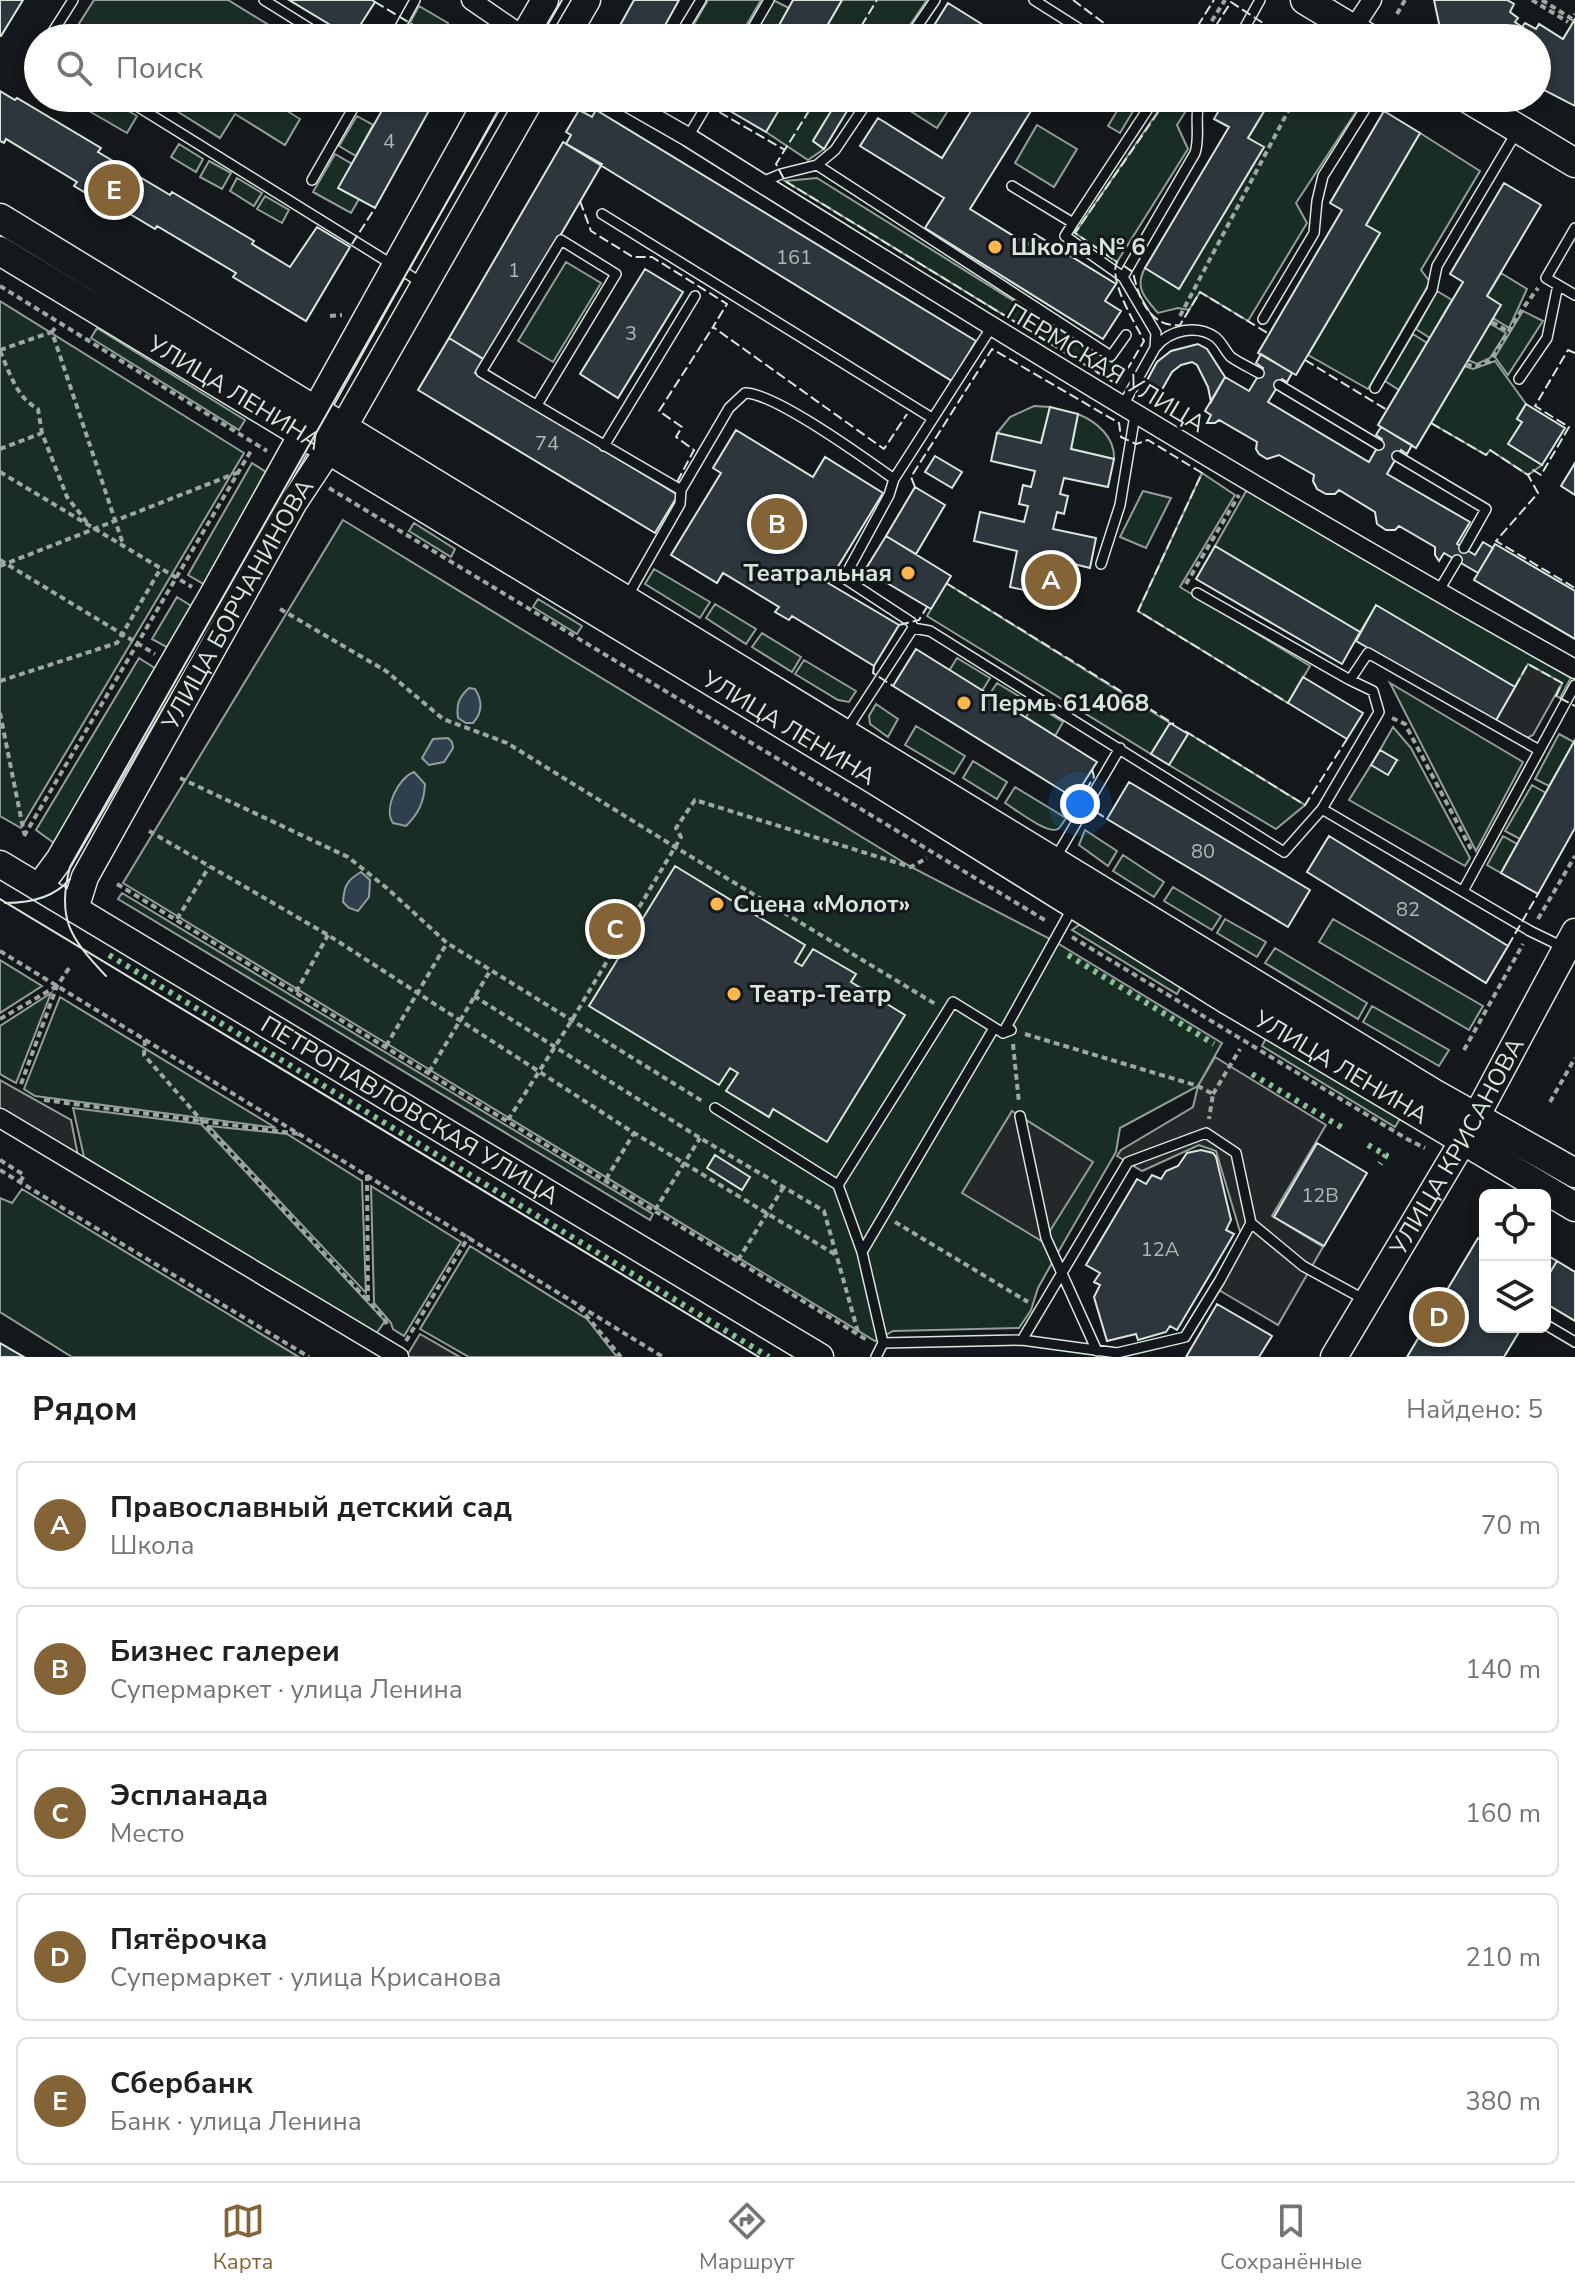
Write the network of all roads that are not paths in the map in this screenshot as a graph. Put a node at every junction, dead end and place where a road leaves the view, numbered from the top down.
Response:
1 (73, 0) edge
2 (264, 0) edge
3 (415, 0) edge
4 (471, 0) edge
5 (545, 0) edge
6 (587, 0) edge
7 (701, 0) edge
8 (769, 0) edge
9 (935, 0) edge
10 (1034, 0) edge
11 (1260, 0) edge
12 (1305, 0) edge
13 (1372, 0) edge
14 (58, 24) edge
15 (303, 24) edge
16 (402, 24) edge
17 (505, 24) edge
18 (531, 24) edge
19 (573, 24) edge
20 (686, 24) edge
21 (755, 24) edge
22 (919, 24) edge
23 (1072, 24) edge
24 (1247, 24) edge
25 (1344, 24) edge
26 (1364, 24) edge
27 (147, 112) edge
28 (351, 112) edge
29 (481, 112) edge
30 (523, 112) edge
31 (650, 112) edge
32 (703, 112) edge
33 (861, 112) edge
34 (1146, 112) edge
35 (1197, 112) edge
36 (1363, 112) edge
37 (1490, 112) edge
38 (1519, 129) junction
39 (688, 137) junction
40 (1575, 163) edge
41 (817, 165) junction
42 (312, 180) dead end
43 (760, 183) junction
44 (1012, 186) dead end
45 (602, 214) dead end
46 (0, 218) edge
47 (1073, 223) junction
48 (1575, 228) edge
49 (0, 251) edge
50 (395, 266) junction
51 (1123, 277) junction
52 (425, 285) junction
53 (1558, 285) junction
54 (1575, 295) edge
55 (695, 296) dead end
56 (1263, 319) dead end
57 (991, 328) junction
58 (1126, 335) dead end
59 (1155, 348) junction
60 (1259, 373) dead end
61 (1519, 379) dead end
62 (1279, 385) dead end
63 (1375, 388) dead end
64 (537, 405) junction
65 (1128, 411) junction
66 (932, 418) junction
67 (307, 423) junction
68 (336, 439) junction
69 (1379, 445) dead end
70 (604, 446) junction
71 (1397, 456) dead end
72 (894, 479) junction
73 (681, 490) junction
74 (1464, 548) dead end
75 (1457, 560) dead end
76 (1101, 564) dead end
77 (1438, 592) junction
78 (1197, 593) road end
79 (625, 600) junction
80 (913, 628) junction
81 (1575, 669) edge
82 (1350, 680) junction
83 (1575, 685) edge
84 (845, 732) junction
85 (1120, 748) junction
86 (1539, 750) junction
87 (1322, 809) junction
88 (1053, 861) junction
89 (0, 864) edge
90 (39, 887) junction
91 (1463, 891) junction
92 (1075, 903) junction
93 (75, 909) junction
94 (1572, 944) edge
95 (1003, 1030) junction
96 (715, 1108) road end
97 (1020, 1116) road end
98 (0, 1118) edge
99 (1470, 1128) junction
100 (1575, 1173) edge
101 (838, 1185) junction
102 (1575, 1207) edge
103 (1251, 1223) junction
104 (862, 1252) junction
105 (1063, 1271) junction
106 (1367, 1301) junction
107 (1551, 1328) edge
108 (1022, 1340) junction
109 (1575, 1342) edge
110 (883, 1343) junction
111 (1097, 1351) junction
112 (398, 1357) edge
113 (820, 1357) edge
114 (876, 1357) edge
115 (1334, 1357) edge

1 - 14 lane
2 - 15 lane
3 - 16 lane
4 - 17 street
5 - 18 main road
6 - 19 main road
7 - 20 lane
8 - 21 lane
9 - 22 lane
10 - 23 lane
11 - 24 lane
12 - 25 main road
13 - 26 street
27 - 50 lane
28 - 42 lane
29 - 50 main road, УЛИЦА БОРЧАНИНОВА
30 - 52 main road, УЛИЦА БОРЧАНИНОВА
31 - 39 street, ПЕРМСКАЯ УЛИЦА
32 - 39 lane
33 - 41 lane
34 - 47 lane
35 - 51 lane
36 - 56 lane
37 - 38 main road
38 - 40 main road
38 - 63 lane
39 - 43 street, ПЕРМСКАЯ УЛИЦА
41 - 43 lane
41 - 58 lane
43 - 57 street, ПЕРМСКАЯ УЛИЦА
44 - 47 lane
45 - 66 lane
46 - 67 main road, УЛИЦА ЛЕНИНА
47 - 51 lane
48 - 53 lane
49 - 67 main road, УЛИЦА ЛЕНИНА
50 - 52 lane
50 - 67 main road, УЛИЦА БОРЧАНИНОВА
51 - 59 lane
52 - 68 main road, УЛИЦА БОРЧАНИНОВА
53 - 54 lane
53 - 61 lane
55 - 70 lane
57 - 65 street, ПЕРМСКАЯ УЛИЦА
57 - 66 lane
59 - 60 lane
59 - 65 lane
62 - 69 lane
64 - 64 lane
64 - 70 lane
65 - 76 lane
65 - 77 street, ПЕРМСКАЯ УЛИЦА
66 - 72 lane
67 - 68 main road, УЛИЦА ЛЕНИНА
67 - 90 main road, УЛИЦА БОРЧАНИНОВА
68 - 79 main road, УЛИЦА ЛЕНИНА
68 - 92 main road, УЛИЦА ЛЕНИНА
68 - 93 main road, УЛИЦА БОРЧАНИНОВА
70 - 73 lane
71 - 74 lane
72 - 73 lane
72 - 80 lane
73 - 79 lane
75 - 77 lane
77 - 81 street, ПЕРМСКАЯ УЛИЦА
78 - 82 lane
79 - 84 main road, УЛИЦА ЛЕНИНА
80 - 84 lane
80 - 85 lane
82 - 86 lane
82 - 87 lane
83 - 86 lane
84 - 88 main road, УЛИЦА ЛЕНИНА
85 - 87 lane
85 - 88 lane
86 - 91 lane
87 - 91 lane
88 - 99 main road, УЛИЦА ЛЕНИНА
89 - 90 main road, ПЕТРОПАВЛОВСКАЯ УЛИЦА
90 - 93 main road, ПЕТРОПАВЛОВСКАЯ УЛИЦА
91 - 94 lane
92 - 95 lane
92 - 99 main road, УЛИЦА ЛЕНИНА
93 - 113 main road, ПЕТРОПАВЛОВСКАЯ УЛИЦА
94 - 99 main road, УЛИЦА КРИСАНОВА
95 - 101 lane
95 - 104 lane
96 - 101 lane
97 - 105 lane
98 - 112 street
99 - 100 main road, УЛИЦА ЛЕНИНА
99 - 102 main road, УЛИЦА ЛЕНИНА
99 - 106 main road, УЛИЦА КРИСАНОВА
101 - 104 lane
103 - 105 lane
103 - 106 lane
103 - 111 lane
104 - 110 lane
105 - 108 lane
105 - 111 lane
106 - 115 main road, УЛИЦА КРИСАНОВА
107 - 109 lane
108 - 110 lane
108 - 111 lane
110 - 114 lane

